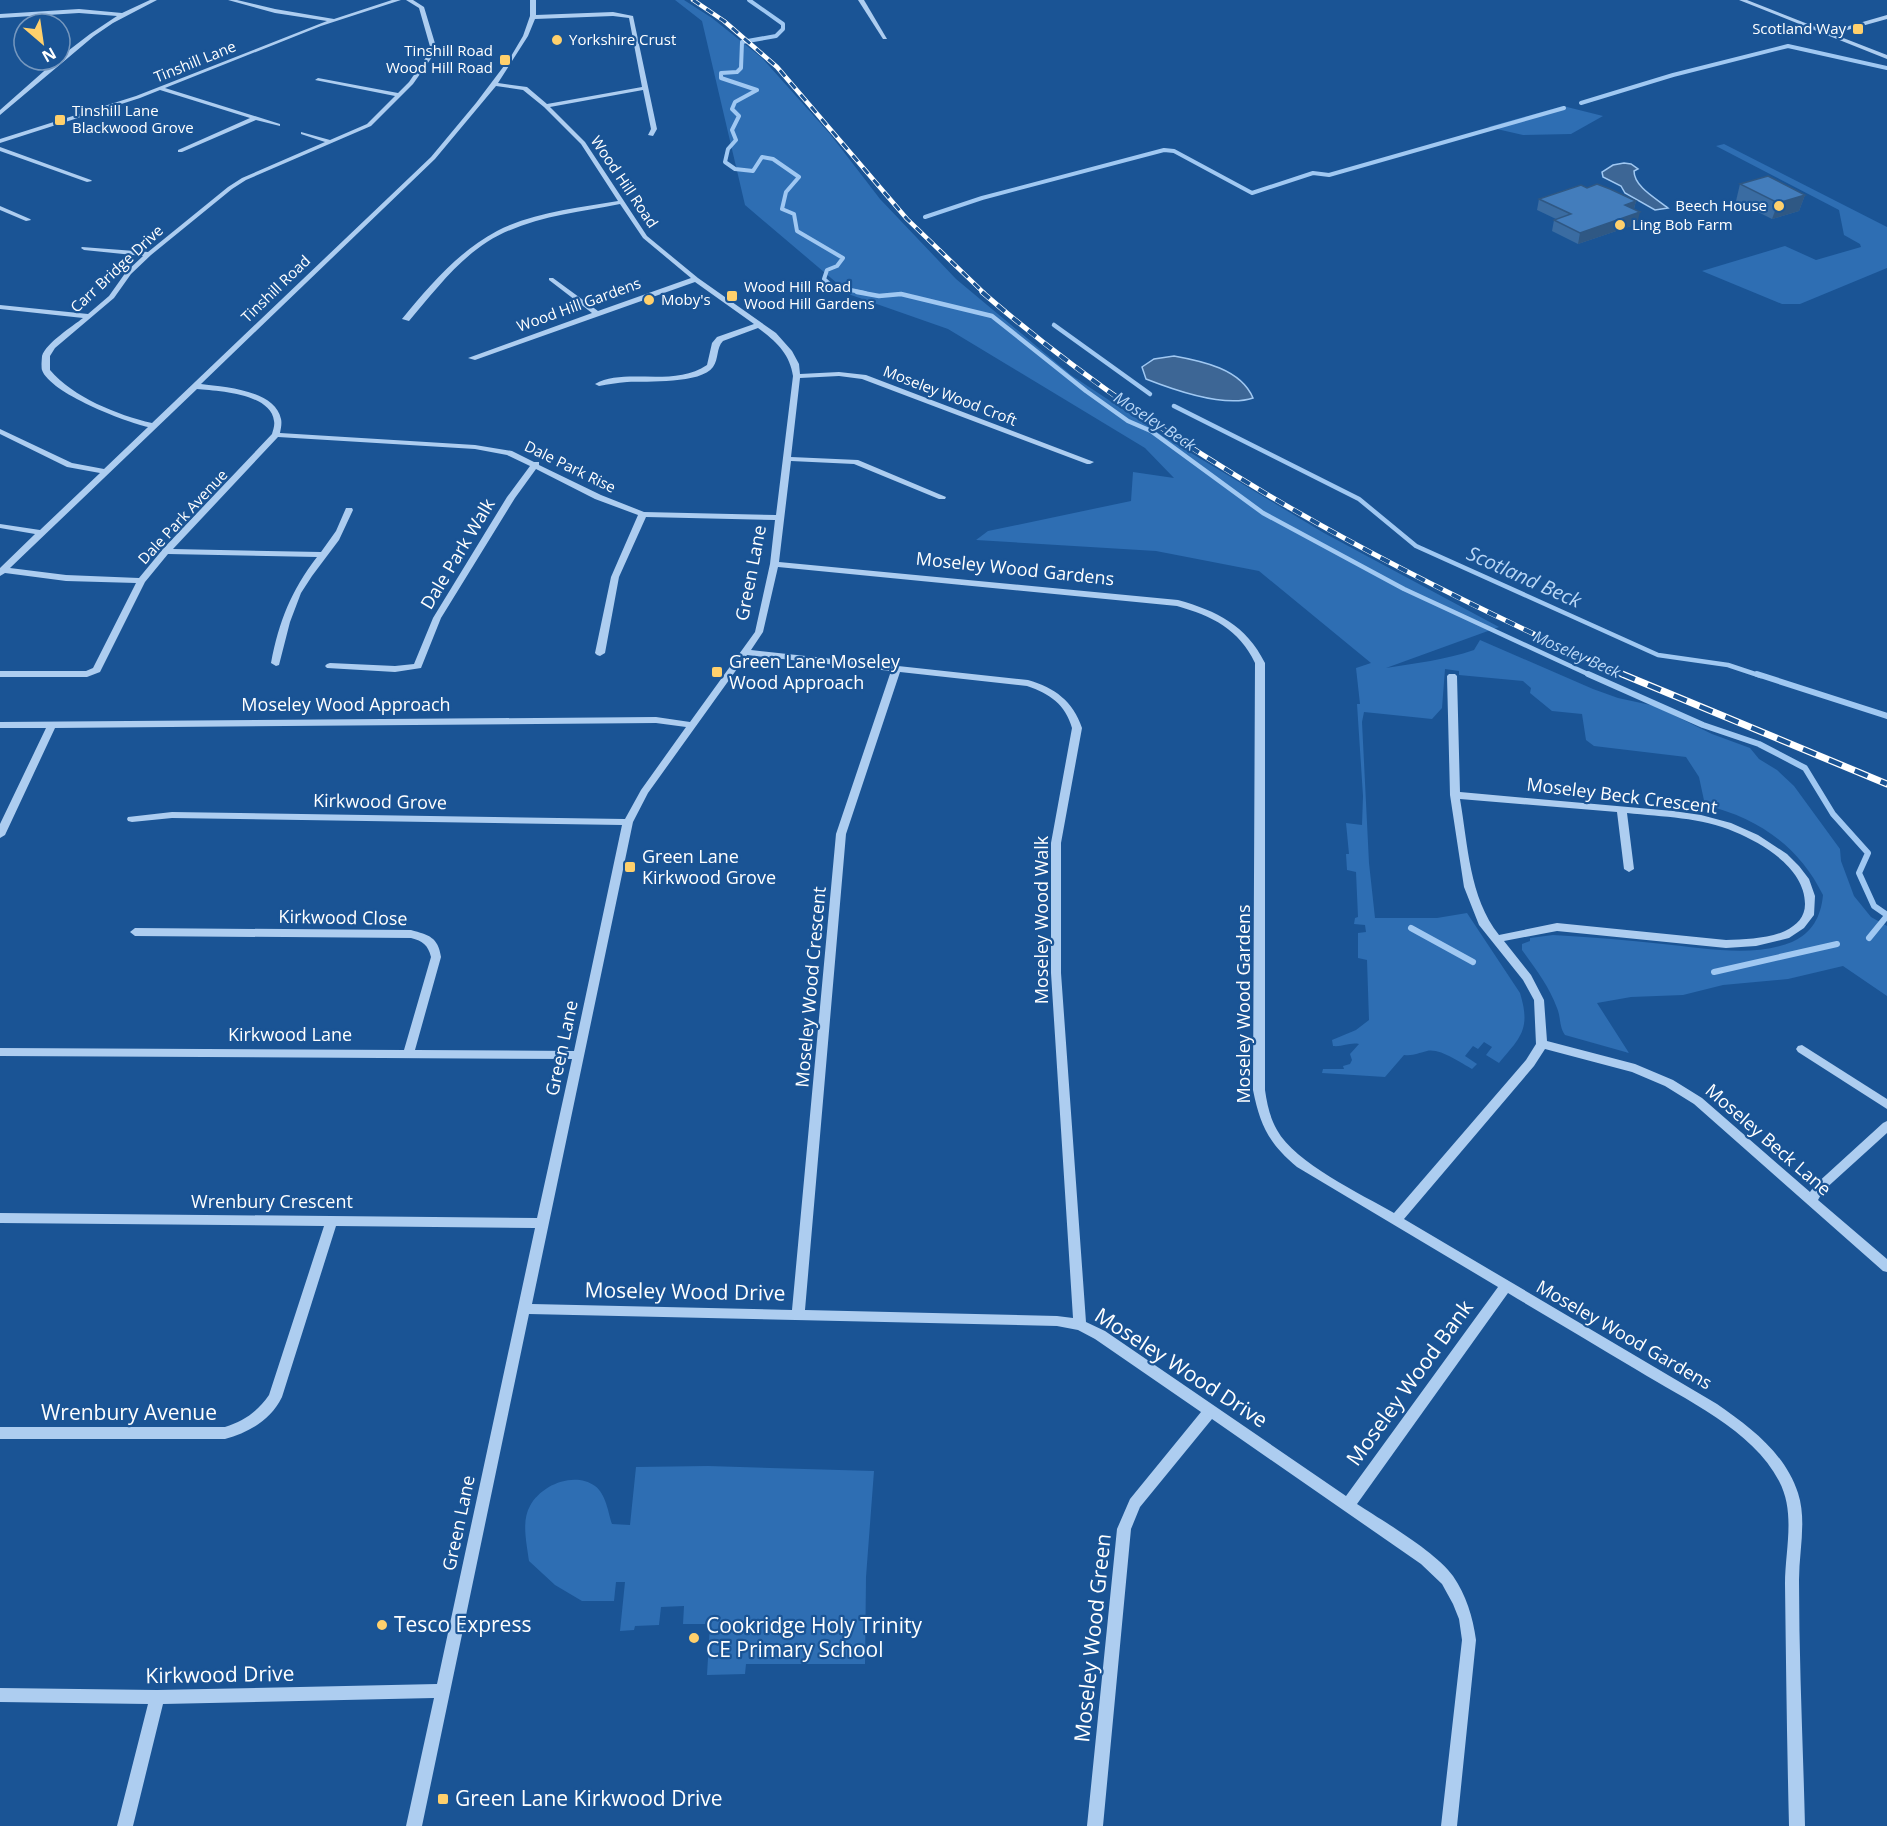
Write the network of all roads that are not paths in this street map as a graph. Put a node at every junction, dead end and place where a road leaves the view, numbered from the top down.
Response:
1 (154, 0) edge
2 (231, 0) edge
3 (373, 0) edge
4 (398, 0) edge
5 (409, 0) edge
6 (533, 0) edge
7 (861, 0) edge
8 (1742, 0) edge
9 (386, 3) junction
10 (123, 15) junction
11 (0, 16) edge
12 (533, 17) junction
13 (333, 20) junction
14 (1887, 20) edge
15 (1828, 33) junction
16 (885, 38) dead end
17 (1887, 57) edge
18 (318, 80) dead end
19 (495, 84) junction
20 (645, 88) junction
21 (162, 89) junction
22 (400, 95) junction
23 (546, 106) junction
24 (0, 113) edge
25 (256, 118) junction
26 (278, 124) dead end
27 (303, 133) dead end
28 (651, 135) dead end
29 (0, 141) edge
30 (331, 142) junction
31 (0, 149) edge
32 (180, 151) dead end
33 (89, 181) dead end
34 (622, 202) junction
35 (0, 208) edge
36 (28, 220) dead end
37 (84, 248) dead end
38 (149, 254) junction
39 (551, 279) dead end
40 (696, 279) junction
41 (0, 307) edge
42 (596, 313) junction
43 (89, 316) junction
44 (406, 319) dead end
45 (759, 325) junction
46 (472, 358) dead end
47 (797, 376) junction
48 (599, 384) dead end
49 (194, 386) junction
50 (153, 426) junction
51 (0, 431) edge
52 (276, 435) junction
53 (788, 459) junction
54 (1089, 462) dead end
55 (536, 464) junction
56 (104, 471) junction
57 (942, 497) dead end
58 (349, 510) dead end
59 (643, 514) junction
60 (779, 518) junction
61 (0, 526) edge
62 (42, 533) junction
63 (166, 551) junction
64 (323, 555) junction
65 (774, 564) junction
66 (1, 572) edge
67 (141, 581) junction
68 (746, 652) junction
69 (600, 653) dead end
70 (276, 663) dead end
71 (330, 666) dead end
72 (896, 669) junction
73 (0, 674) edge
74 (1452, 676) dead end
75 (52, 724) junction
76 (691, 725) junction
77 (0, 726) edge
78 (1455, 795) junction
79 (1622, 810) junction
80 (132, 819) dead end
81 (628, 822) junction
82 (0, 835) edge
83 (1629, 869) dead end
84 (135, 932) dead end
85 (1497, 939) junction
86 (1542, 1044) junction
87 (1802, 1049) dead end
88 (0, 1052) edge
89 (408, 1054) junction
90 (579, 1054) junction
91 (1887, 1106) edge
92 (1887, 1126) edge
93 (1812, 1200) junction
94 (0, 1218) edge
95 (332, 1220) junction
96 (1395, 1221) junction
97 (543, 1223) junction
98 (1887, 1267) edge
99 (1505, 1287) junction
100 (525, 1309) junction
101 (798, 1316) junction
102 (1080, 1325) junction
103 (1210, 1411) junction
104 (0, 1433) edge
105 (1349, 1504) junction
106 (441, 1691) junction
107 (0, 1695) edge
108 (158, 1697) junction
109 (125, 1826) edge
110 (414, 1826) edge
111 (1095, 1826) edge
112 (1449, 1826) edge
113 (1797, 1826) edge

1 - 10 street
2 - 13 street
3 - 9 street
4 - 9 street, Tinshill Lane
5 - 22 street, Carr Bridge Drive
6 - 12 street, Tinshill Road
7 - 16 street
8 - 15 street
9 - 13 street, Tinshill Lane
10 - 11 street
10 - 24 street
12 - 19 street, Tinshill Road
12 - 20 street
13 - 21 street, Tinshill Lane
14 - 15 street
15 - 17 street
18 - 22 street
19 - 23 street, Wood Hill Road
19 - 49 street, Tinshill Road
20 - 23 street
20 - 28 street
21 - 25 street
21 - 29 street, Tinshill Lane
22 - 30 street, Carr Bridge Drive
23 - 34 street, Wood Hill Road
25 - 26 street
25 - 32 street
27 - 30 street
30 - 38 street, Carr Bridge Drive
31 - 33 street
34 - 40 street, Wood Hill Road
34 - 44 street
35 - 36 street
37 - 38 street
38 - 43 street, Carr Bridge Drive
39 - 42 street
40 - 42 street, Wood Hill Gardens
40 - 45 street, Wood Hill Road
41 - 43 street
42 - 46 street, Wood Hill Gardens
43 - 50 street, Carr Bridge Drive
45 - 47 street, Green Lane
45 - 48 street
47 - 53 street, Green Lane
47 - 54 street, Moseley Wood Croft
49 - 50 street, Tinshill Road
49 - 52 street
50 - 56 street, Tinshill Road
51 - 56 street
52 - 55 street, Dale Park Rise
52 - 63 street, Dale Park Avenue
53 - 57 street
53 - 60 street, Green Lane
55 - 59 street, Dale Park Rise
55 - 71 street, Dale Park Walk
56 - 62 street, Tinshill Road
58 - 64 street
59 - 60 street, Dale Park Rise
59 - 69 street
60 - 65 street, Green Lane
61 - 62 street
62 - 66 street, Tinshill Road
63 - 64 street
63 - 67 street, Dale Park Avenue
64 - 70 street
65 - 68 street, Green Lane
65 - 96 street, Moseley Wood Gardens
66 - 67 street
67 - 73 street, Dale Park Avenue
68 - 72 street, Moseley Wood Walk
68 - 76 street, Green Lane
72 - 101 street, Moseley Wood Crescent
72 - 102 street, Moseley Wood Walk
74 - 78 street
75 - 76 street, Moseley Wood Approach
75 - 77 street, Moseley Wood Approach
75 - 82 street
76 - 81 street, Green Lane
78 - 79 street, Moseley Beck Crescent
78 - 85 street
79 - 83 street
79 - 85 street, Moseley Beck Crescent
80 - 81 street, Kirkwood Grove
81 - 90 street, Green Lane
84 - 89 street, Kirkwood Close
85 - 86 street
86 - 93 street, Moseley Beck Lane
86 - 96 street
87 - 91 street
88 - 89 street, Kirkwood Lane
89 - 90 street, Kirkwood Lane
90 - 97 street, Green Lane
92 - 93 street
93 - 98 street, Moseley Beck Lane
94 - 95 street, Wrenbury Crescent
95 - 97 street, Wrenbury Crescent
95 - 104 street, Wrenbury Avenue
96 - 99 street, Moseley Wood Gardens
97 - 100 street, Green Lane
99 - 105 street, Moseley Wood Bank
99 - 113 street, Moseley Wood Gardens
100 - 101 street, Moseley Wood Drive
100 - 106 street, Green Lane
101 - 102 street, Moseley Wood Drive
102 - 103 street, Moseley Wood Drive
103 - 105 street, Moseley Wood Drive
103 - 111 street, Moseley Wood Green
105 - 112 street, Moseley Wood Drive
106 - 108 street, Kirkwood Drive
106 - 110 street, Green Lane
107 - 108 street, Kirkwood Drive
108 - 109 street

